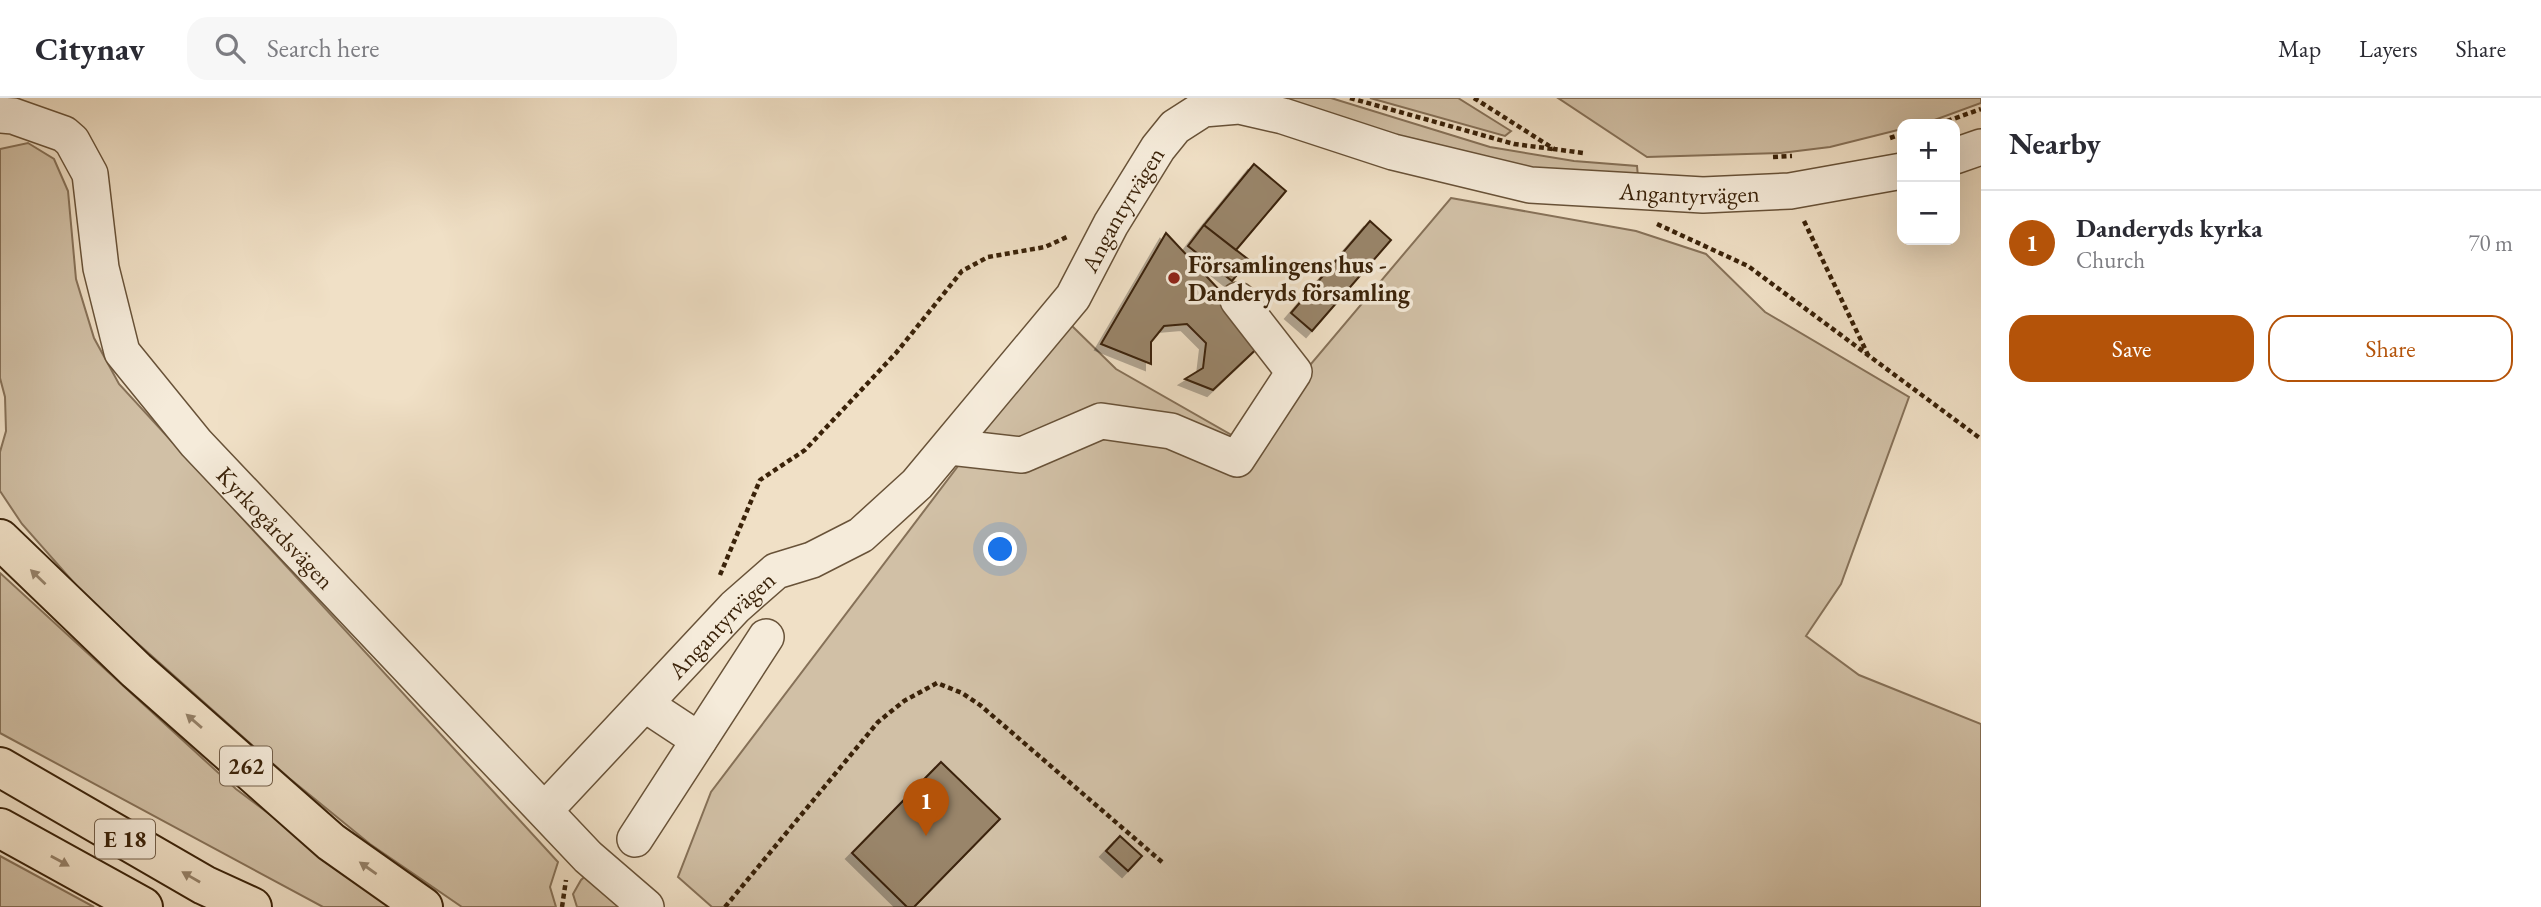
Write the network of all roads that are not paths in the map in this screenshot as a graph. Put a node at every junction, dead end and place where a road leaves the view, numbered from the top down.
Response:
1 (0, 115) edge
2 (1981, 147) edge
3 (1960, 154) edge
4 (1897, 172) edge
5 (1238, 300) dead end
6 (950, 447) junction
7 (0, 539) edge
8 (766, 637) dead end
9 (646, 705) junction
10 (699, 740) junction
11 (0, 767) edge
12 (545, 810) junction
13 (0, 828) edge
14 (635, 839) dead end
15 (143, 907) edge
16 (252, 907) edge
17 (424, 907) edge
18 (646, 907) edge

1 - 12 street, Kyrkogårdsvägen
2 - 3 street
4 - 6 street, Angantyrvägen
5 - 6 street
6 - 9 street, Angantyrvägen
17 -> 7 highway, 262
8 - 10 street
9 - 10 street
9 - 12 street, Angantyrvägen
10 - 14 street
16 -> 11 highway, E 18
12 - 18 street, Kyrkogårdsvägen
13 -> 15 highway, E 18

